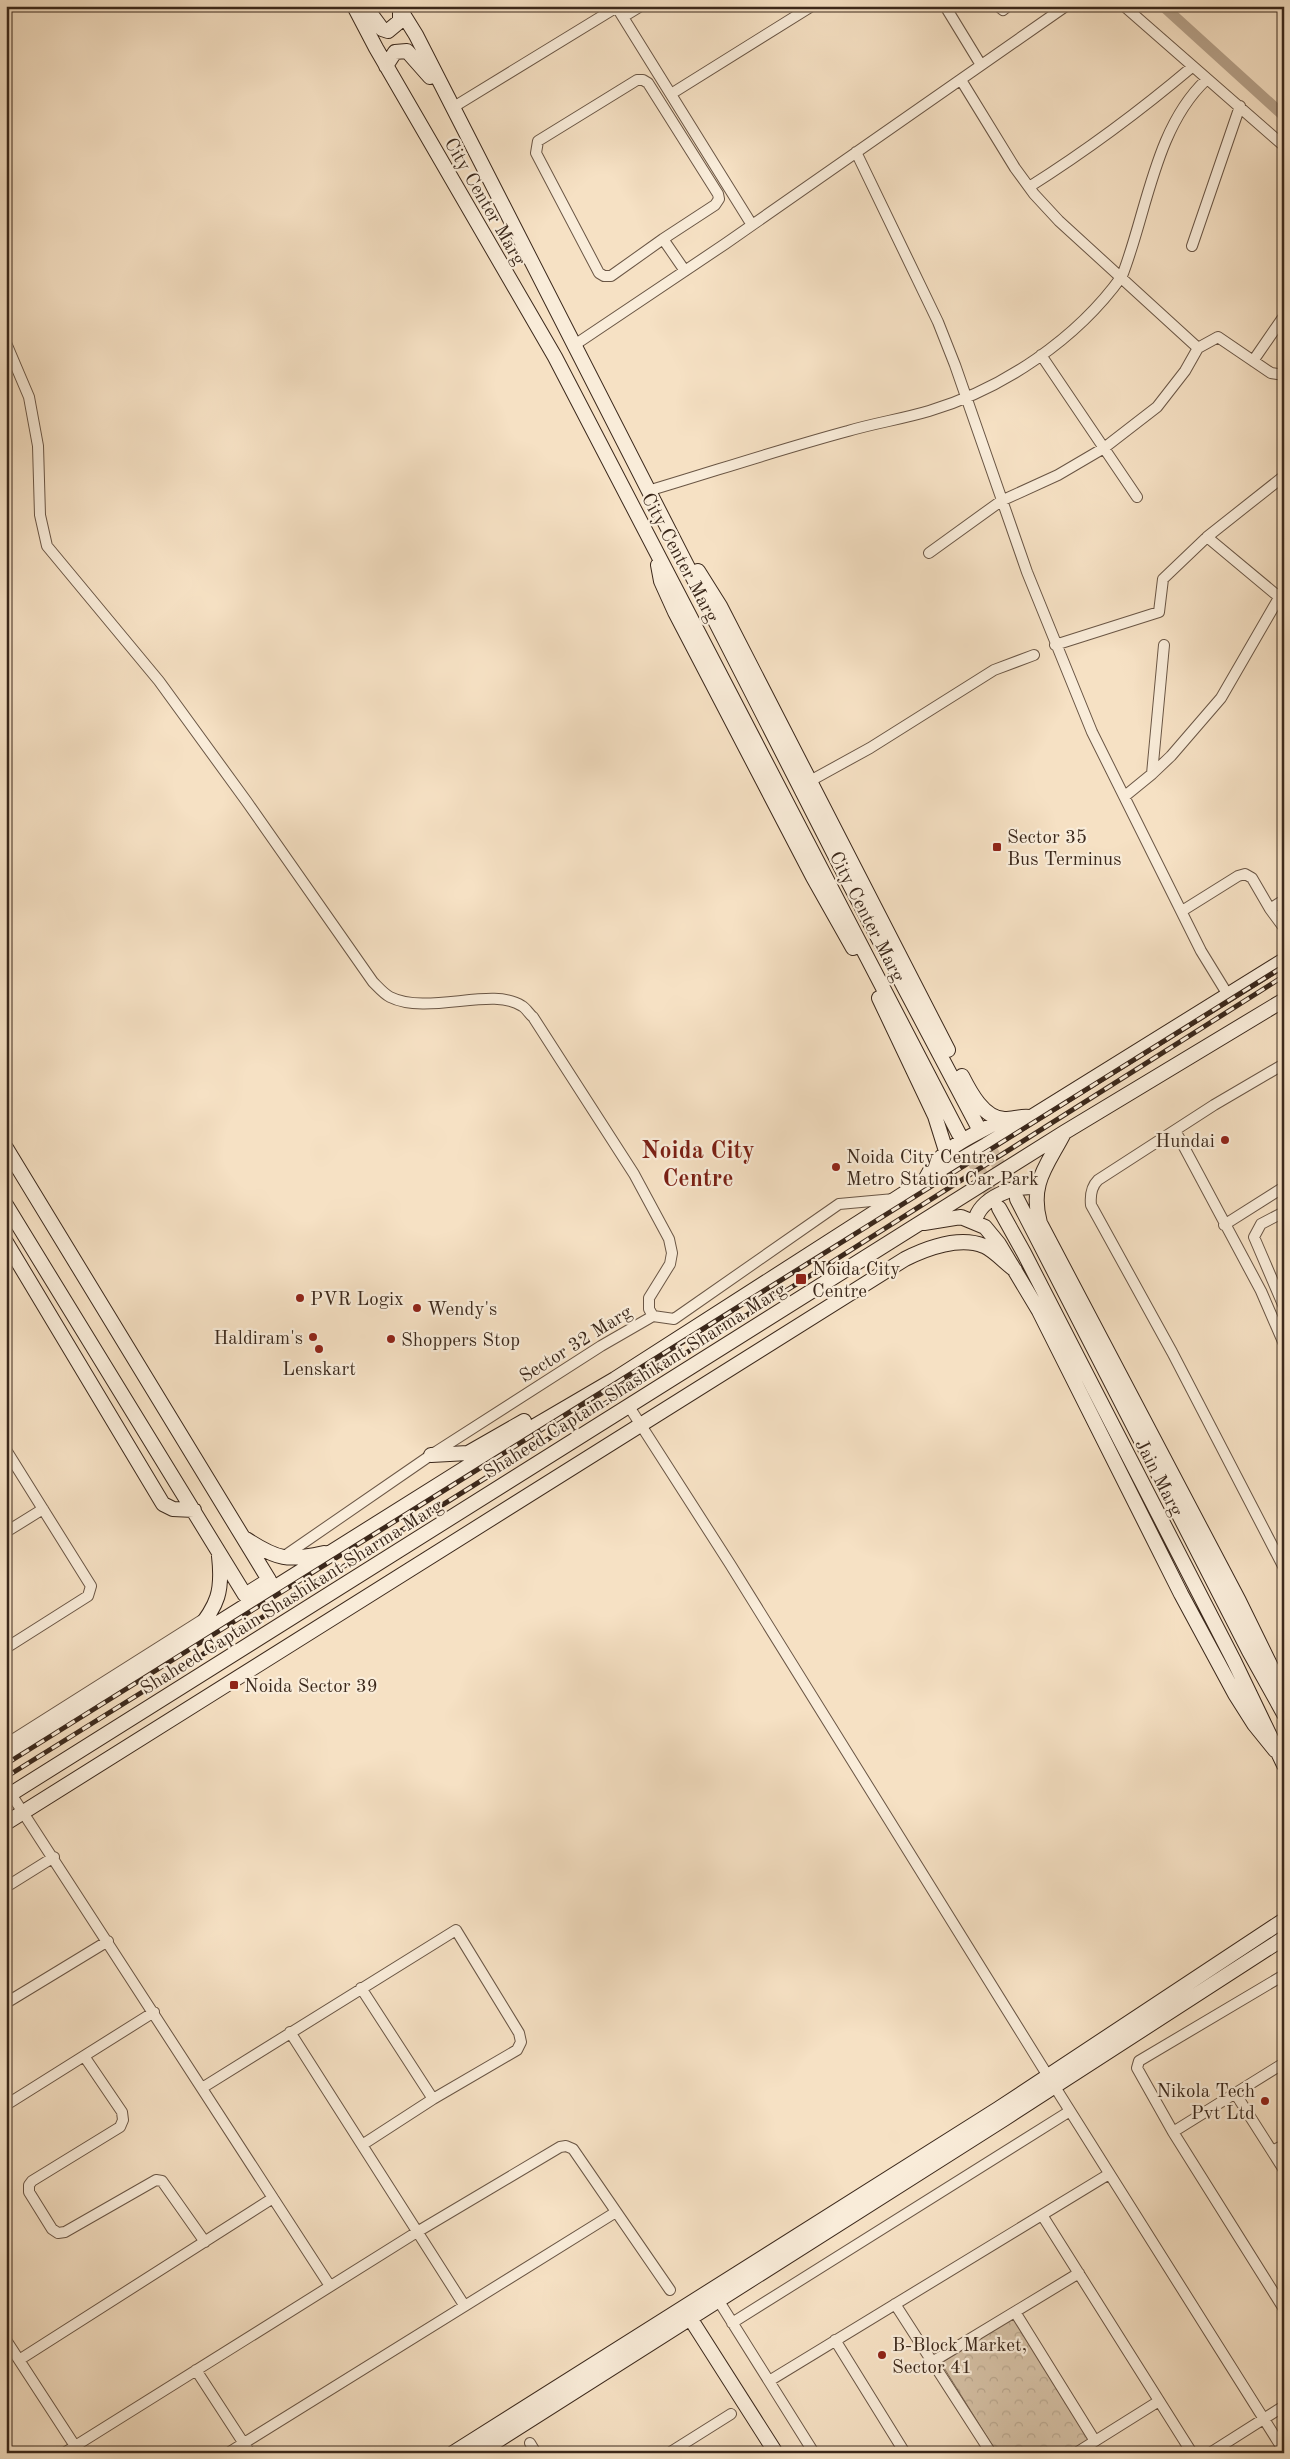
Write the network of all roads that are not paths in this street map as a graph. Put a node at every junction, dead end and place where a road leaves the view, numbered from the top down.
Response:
1 (354, 6) edge
2 (365, 6) edge
3 (616, 6) edge
4 (641, 6) edge
5 (812, 6) edge
6 (945, 6) edge
7 (998, 6) edge
8 (1008, 6) edge
9 (1066, 6) edge
10 (1124, 6) edge
11 (399, 8) edge
12 (623, 17) junction
13 (981, 65) junction
14 (386, 66) junction
15 (1192, 67) junction
16 (961, 80) junction
17 (1206, 80) junction
18 (443, 90) junction
19 (671, 94) junction
20 (1240, 106) junction
21 (452, 108) junction
22 (1284, 146) edge
23 (856, 152) junction
24 (1029, 187) junction
25 (752, 225) junction
26 (663, 239) junction
27 (1192, 246) dead end
28 (685, 271) junction
29 (1122, 276) junction
30 (1284, 316) edge
31 (6, 343) edge
32 (573, 346) junction
33 (1198, 348) junction
34 (1041, 354) junction
35 (1253, 361) junction
36 (1284, 375) edge
37 (967, 397) junction
38 (1104, 448) junction
39 (1284, 476) edge
40 (648, 491) junction
41 (1137, 497) dead end
42 (1001, 501) junction
43 (1207, 537) junction
44 (675, 544) junction
45 (655, 549) junction
46 (929, 553) dead end
47 (1282, 593) edge
48 (1055, 645) junction
49 (1164, 645) dead end
50 (1034, 655) dead end
51 (1152, 774) junction
52 (810, 781) junction
53 (1125, 796) junction
54 (1284, 900) edge
55 (1270, 908) junction
56 (1182, 911) junction
57 (1284, 928) edge
58 (1284, 960) edge
59 (1228, 995) junction
60 (1284, 1000) edge
61 (1284, 1064) edge
62 (1031, 1117) junction
63 (1003, 1119) junction
64 (977, 1125) tunnel mouth
65 (1065, 1132) junction
66 (1176, 1132) junction
67 (959, 1134) tunnel mouth
68 (6, 1148) edge
69 (946, 1150) junction
70 (925, 1180) junction
71 (1036, 1188) junction
72 (1284, 1188) edge
73 (896, 1199) junction
74 (1017, 1199) tunnel mouth
75 (6, 1205) edge
76 (999, 1208) tunnel mouth
77 (1284, 1212) edge
78 (975, 1222) junction
79 (919, 1224) junction
80 (1224, 1225) junction
81 (6, 1242) edge
82 (1015, 1270) junction
83 (1284, 1307) edge
84 (653, 1316) junction
85 (1283, 1341) edge
86 (628, 1405) junction
87 (553, 1414) junction
88 (642, 1426) junction
89 (6, 1450) edge
90 (431, 1455) junction
91 (43, 1509) junction
92 (194, 1510) junction
93 (6, 1532) edge
94 (242, 1536) junction
95 (340, 1547) junction
96 (219, 1550) junction
97 (283, 1557) junction
98 (1284, 1568) edge
99 (209, 1615) junction
100 (189, 1640) junction
101 (6, 1648) edge
102 (1284, 1693) edge
103 (1284, 1714) edge
104 (6, 1744) edge
105 (1276, 1750) junction
106 (6, 1756) edge
107 (1284, 1765) edge
108 (9, 1795) edge
109 (23, 1812) junction
110 (6, 1822) edge
111 (54, 1857) junction
112 (6, 1887) edge
113 (1284, 1920) edge
114 (1284, 1938) edge
115 (108, 1941) junction
116 (1284, 1975) edge
117 (361, 1988) junction
118 (6, 2003) edge
119 (154, 2012) junction
120 (290, 2032) junction
121 (84, 2056) junction
122 (1284, 2063) edge
123 (1051, 2081) junction
124 (202, 2088) junction
125 (1235, 2093) junction
126 (433, 2099) junction
127 (6, 2105) edge
128 (1070, 2111) junction
129 (1174, 2132) junction
130 (362, 2145) junction
131 (1284, 2145) edge
132 (1272, 2151) junction
133 (1284, 2170) edge
134 (1109, 2174) junction
135 (273, 2198) junction
136 (616, 2212) junction
137 (1042, 2214) junction
138 (417, 2232) junction
139 (204, 2242) junction
140 (1079, 2273) junction
141 (330, 2286) junction
142 (670, 2290) dead end
143 (715, 2295) junction
144 (895, 2304) junction
145 (464, 2306) junction
146 (1284, 2309) edge
147 (1015, 2312) junction
148 (686, 2313) junction
149 (732, 2323) junction
150 (6, 2340) edge
151 (835, 2340) junction
152 (19, 2360) junction
153 (932, 2362) junction
154 (196, 2370) junction
155 (769, 2381) junction
156 (1159, 2401) junction
157 (1284, 2406) edge
158 (731, 2414) dead end
159 (1263, 2419) junction
160 (1095, 2441) junction
161 (244, 2442) junction
162 (530, 2443) dead end
163 (75, 2446) junction
164 (1284, 2451) edge
165 (64, 2453) edge
166 (228, 2453) edge
167 (250, 2453) edge
168 (453, 2453) edge
169 (478, 2453) edge
170 (536, 2453) edge
171 (669, 2453) edge
172 (776, 2453) edge
173 (814, 2453) edge
174 (905, 2453) edge
175 (990, 2453) edge
176 (1076, 2453) edge
177 (1192, 2453) edge
178 (1210, 2453) edge

1 - 14 main road, City Center Marg
2 - 11 main road
3 - 12 street
3 - 21 street
4 - 12 street
5 - 19 street
6 - 13 street
7 - 8 street
9 - 13 street
10 - 15 street
11 - 18 main road, City Center Marg
12 - 19 street
13 - 16 street
14 - 18 main road
14 - 45 main road, City Center Marg
15 - 17 street
15 - 24 street
16 - 23 street
16 - 24 street
17 - 20 street
17 - 29 street
18 - 21 main road, City Center Marg
19 - 25 street
20 - 22 street
20 - 27 street
21 - 32 main road, City Center Marg
23 - 25 street
23 - 37 street
24 - 29 street
25 - 28 street
26 - 26 street
26 - 28 street
28 - 32 street
29 - 33 street
29 - 34 street
30 - 35 street
31 - 84 street
32 - 40 main road, City Center Marg
33 - 35 street
33 - 38 street
34 - 37 street
34 - 38 street
35 - 36 street
37 - 40 street
37 - 42 street
38 - 41 street
38 - 42 street
39 - 43 street
40 - 44 main road, City Center Marg
42 - 46 street
42 - 48 street
43 - 47 street
43 - 48 street
44 - 52 main road
44 - 64 main road, City Center Marg
45 - 67 main road, City Center Marg
45 - 69 main road
47 - 51 street
48 - 53 street
49 - 51 street
50 - 52 street
51 - 53 street
52 - 63 main road
53 - 56 street
54 - 55 street
55 - 56 street
55 - 57 street
56 - 59 street
58 - 59 main road, Shaheed Captain Shashikant Sharma Marg
59 - 62 main road, Shaheed Captain Shashikant Sharma Marg
60 - 65 main road, Shaheed Captain Shashikant Sharma Marg
61 - 66 street
62 - 63 main road
62 - 70 main road, Shaheed Captain Shashikant Sharma Marg
63 - 69 main road
65 - 71 main road
65 - 79 main road, Shaheed Captain Shashikant Sharma Marg
66 - 80 street
66 - 98 street
68 - 94 main road
69 - 70 main road
70 - 73 main road, Shaheed Captain Shashikant Sharma Marg
71 - 78 main road
71 - 102 main road
72 - 80 street
73 - 84 street, Sector 32 Marg
73 - 87 main road, Shaheed Captain Shashikant Sharma Marg
74 - 103 main road, Jain Marg
75 - 92 main road
76 - 105 main road, Jain Marg
77 - 83 street
78 - 79 main road
78 - 82 main road
79 - 86 main road, Shaheed Captain Shashikant Sharma Marg
80 - 85 street
81 - 92 main road
82 - 88 main road
82 - 105 main road
84 - 90 street, Sector 32 Marg
86 - 88 street
86 - 108 main road, Shaheed Captain Shashikant Sharma Marg
87 - 90 main road
87 - 95 main road, Shaheed Captain Shashikant Sharma Marg
88 - 109 main road
88 - 123 street
89 - 91 street
90 - 97 street, Sector 32 Marg
91 - 93 street
91 - 101 street
92 - 96 main road
94 - 96 main road
94 - 97 main road
95 - 97 main road
95 - 100 main road, Shaheed Captain Shashikant Sharma Marg
96 - 99 main road
99 - 100 main road
99 - 104 street
100 - 106 main road, Shaheed Captain Shashikant Sharma Marg
105 - 107 main road, Jain Marg
108 - 109 street
109 - 110 main road
109 - 111 street
111 - 112 street
111 - 115 street
113 - 123 main road
114 - 123 main road
115 - 118 street
115 - 119 street
116 - 129 street
117 - 120 street
117 - 126 street
117 - 126 street
119 - 121 street
119 - 124 street
120 - 124 street
120 - 130 street
121 - 127 street
121 - 139 street
122 - 125 street
123 - 128 street
123 - 143 main road
124 - 135 street
125 - 129 street
125 - 132 street
126 - 130 street
128 - 134 street
128 - 149 street
129 - 146 street
130 - 138 street
131 - 132 street
132 - 133 street
134 - 137 street
134 - 159 street
135 - 139 street
135 - 141 street
136 - 138 street
136 - 142 street
136 - 145 street
137 - 140 street
137 - 144 street
138 - 141 street
138 - 145 street
139 - 152 street
140 - 147 street
140 - 156 street
141 - 154 street
143 - 148 main road
143 - 149 street
144 - 151 street
144 - 153 street
145 - 161 street
147 - 153 street
147 - 160 street
148 - 168 main road
148 - 169 main road
148 - 172 main road
149 - 155 street
150 - 152 street
151 - 155 street
151 - 174 street
152 - 163 street
153 - 175 street
154 - 161 street
154 - 163 street
155 - 173 street
156 - 160 street
156 - 177 street
157 - 159 street
158 - 171 street
159 - 164 street
159 - 178 street
160 - 176 street
161 - 166 street
161 - 167 street
162 - 170 street
163 - 165 street

